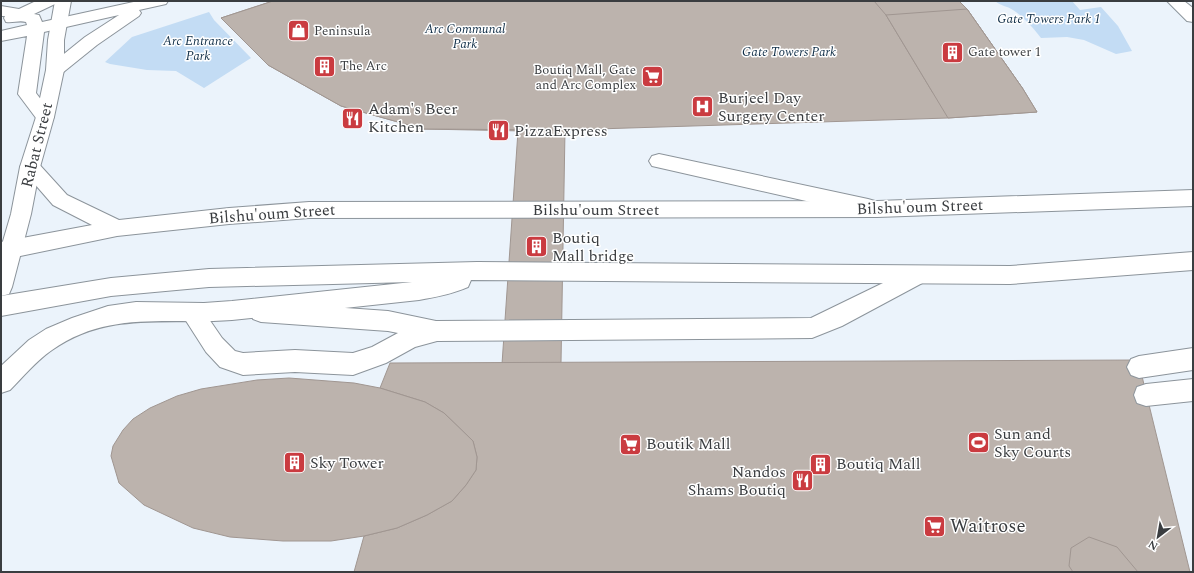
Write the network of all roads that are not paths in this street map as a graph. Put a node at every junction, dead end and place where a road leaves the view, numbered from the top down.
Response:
1 (48, 1) edge
2 (63, 1) edge
3 (1175, 1) edge
4 (1, 3) edge
5 (152, 3) edge
6 (17, 8) edge
7 (1, 11) edge
8 (1193, 17) edge
9 (1, 21) edge
10 (58, 25) junction
11 (36, 28) junction
12 (1, 36) edge
13 (55, 70) junction
14 (45, 117) junction
15 (659, 161) dead end
16 (30, 167) junction
17 (1193, 198) edge
18 (877, 209) junction
19 (117, 228) junction
20 (4, 251) edge
21 (1193, 261) edge
22 (477, 271) junction
23 (918, 275) junction
24 (1, 287) edge
25 (1, 306) edge
26 (233, 310) junction
27 (192, 313) junction
28 (436, 331) junction
29 (1193, 359) edge
30 (1139, 367) dead end
31 (1, 382) edge
32 (1193, 390) edge
33 (1146, 395) dead end

1 - 6 main road
2 - 10 main road, Rabat Street
3 - 8 main road
4 - 6 main road
5 - 10 main road
5 - 13 main road
6 - 7 main road
6 - 9 main road
6 - 11 main road
10 - 11 main road
10 - 13 main road, Rabat Street
11 - 12 main road
11 - 14 main road
13 - 14 main road, Rabat Street
14 - 16 main road, Rabat Street
15 - 18 main road
16 - 19 main road
16 - 20 main road, Rabat Street
17 - 18 main road, Bilshu'oum Street
18 - 19 main road, Bilshu'oum Street
19 - 20 main road, Bilshu'oum Street
20 - 24 main road, Rabat Street
21 - 23 main road
22 - 23 main road
22 - 25 main road
22 - 26 main road
23 - 28 main road
26 - 27 main road
26 - 28 main road
27 - 28 main road
27 - 31 main road
29 - 30 main road
32 - 33 main road

